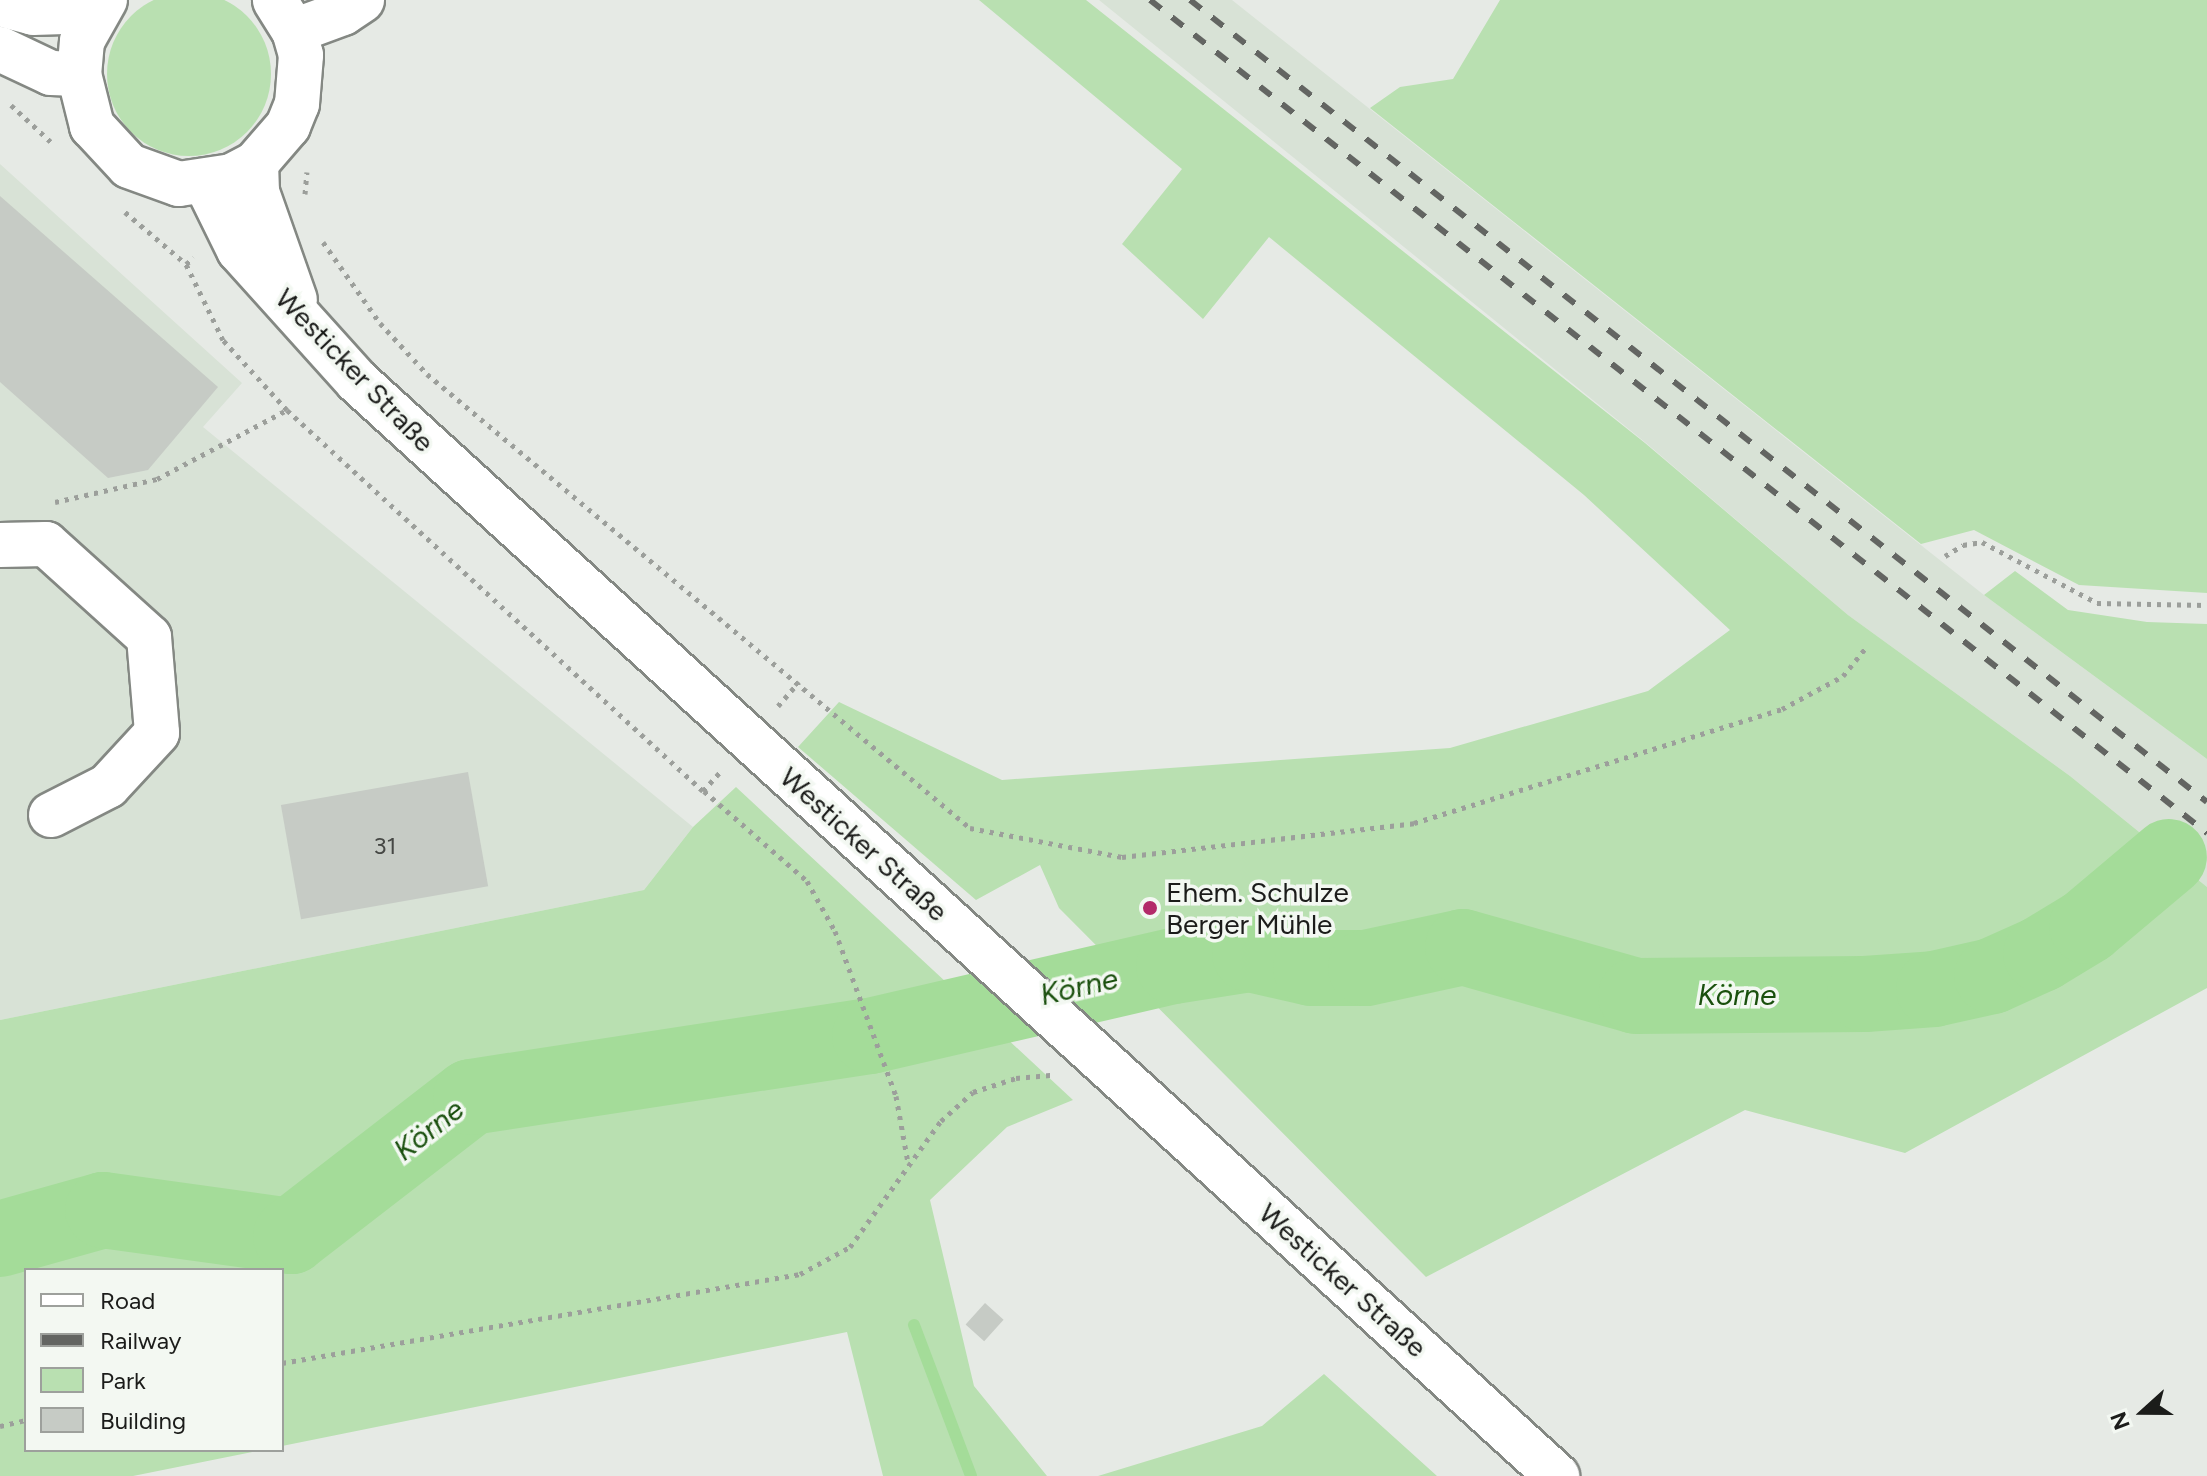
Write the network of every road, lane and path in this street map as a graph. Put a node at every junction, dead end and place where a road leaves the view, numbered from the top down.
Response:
1 (362, 0) edge
2 (0, 4) edge
3 (101, 6) edge
4 (284, 16) edge
5 (0, 49) edge
6 (79, 74) junction
7 (256, 163) junction
8 (206, 183) junction
9 (321, 239) dead end
10 (186, 264) dead end
11 (299, 313) junction
12 (287, 410) junction
13 (39, 505) dead end
14 (0, 545) edge
15 (1945, 556) dead end
16 (2207, 605) edge
17 (1867, 646) dead end
18 (799, 682) junction
19 (778, 706) dead end
20 (720, 772) dead end
21 (703, 791) junction
22 (51, 815) dead end
23 (1058, 1075) dead end
24 (908, 1164) junction
25 (284, 1363) edge
26 (24, 1420) edge
27 (0, 1426) edge
28 (1557, 1476) edge

1 - 4 street
2 - 3 street
3 - 6 street
4 - 7 street
5 - 6 street
6 - 8 street
7 - 8 street
7 - 11 street
8 - 11 street, Westicker Straße
9 - 18 path
10 - 12 path
11 - 28 street, Westicker Straße
12 - 13 path
12 - 21 path
14 - 22 street
15 - 16 path
17 - 18 path
18 - 19 path
20 - 21 path
21 - 24 path
23 - 24 path
24 - 25 path
26 - 27 path

